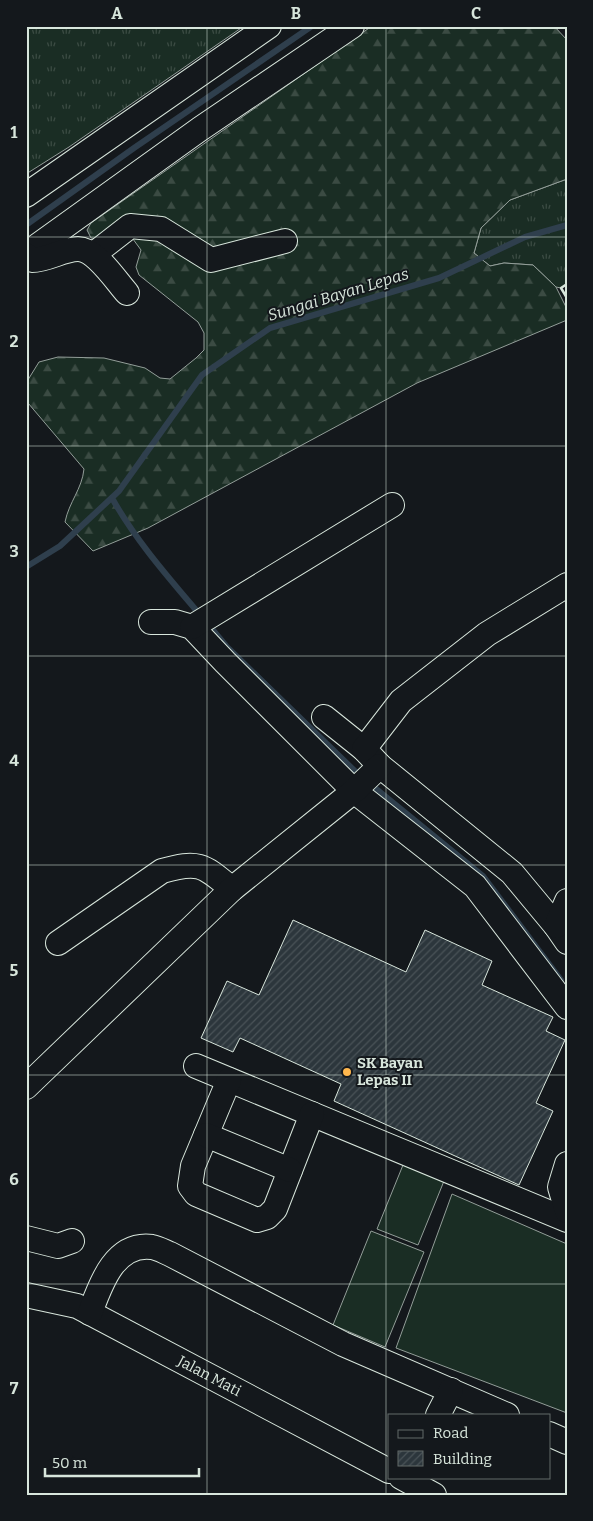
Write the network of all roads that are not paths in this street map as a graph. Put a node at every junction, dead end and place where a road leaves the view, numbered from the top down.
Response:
1 (269, 26) edge
2 (352, 26) edge
3 (26, 195) edge
4 (285, 241) dead end
5 (26, 254) edge
6 (94, 254) junction
7 (127, 293) dead end
8 (392, 505) dead end
9 (567, 585) edge
10 (204, 620) junction
11 (151, 622) dead end
12 (324, 716) dead end
13 (366, 773) junction
14 (232, 889) junction
15 (567, 901) edge
16 (562, 934) edge
17 (58, 943) dead end
18 (567, 1007) edge
19 (196, 1066) dead end
20 (229, 1080) junction
21 (26, 1087) edge
22 (312, 1114) junction
23 (206, 1135) junction
24 (567, 1164) edge
25 (290, 1170) junction
26 (567, 1211) edge
27 (567, 1220) edge
28 (26, 1238) edge
29 (72, 1241) dead end
30 (26, 1295) edge
31 (90, 1313) junction
32 (451, 1390) junction
33 (439, 1414) edge
34 (506, 1414) edge
35 (550, 1434) edge
36 (567, 1442) edge
37 (388, 1469) edge
38 (404, 1478) edge
39 (434, 1495) edge

1 - 3 street
2 - 5 street
4 - 6 street
5 - 6 street
6 - 7 street
8 - 10 street
9 - 13 street
10 - 11 street
10 - 13 street
12 - 13 street
13 - 14 street
13 - 16 street
13 - 18 street
14 - 17 street
14 - 21 street
15 - 16 street
19 - 20 street
20 - 22 street
20 - 23 street
22 - 25 street
22 - 27 street
23 - 25 street
23 - 25 street
24 - 26 street
28 - 29 street
30 - 31 street, Jalan Mati
31 - 32 street
31 - 37 street, Jalan Mati
32 - 33 street
32 - 34 street
35 - 36 street
38 - 39 street, Jalan Mati

